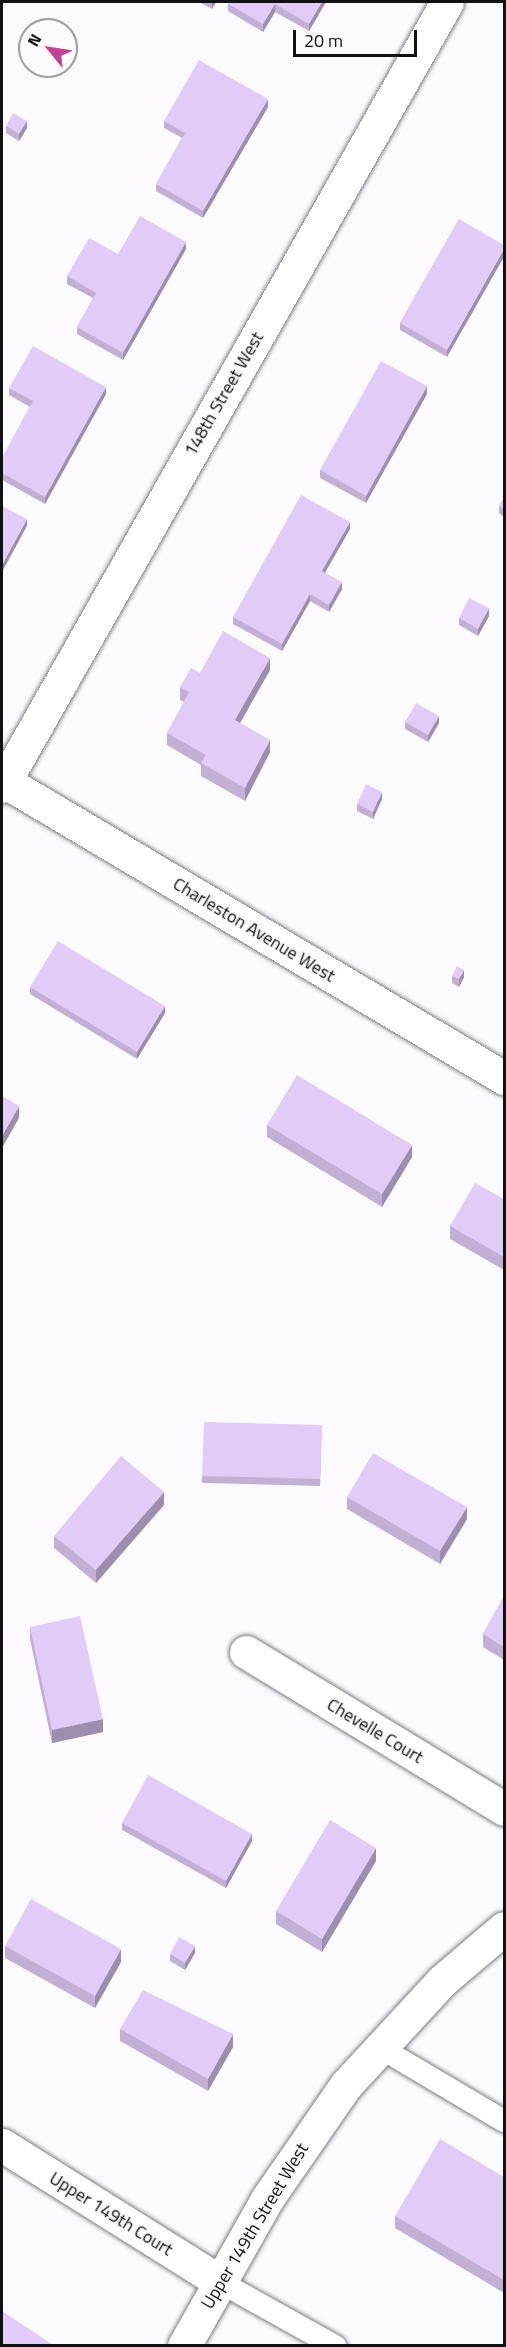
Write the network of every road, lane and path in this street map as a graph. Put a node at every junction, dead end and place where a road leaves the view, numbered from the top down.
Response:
1 (447, 2) edge
2 (3, 784) edge
3 (504, 1078) edge
4 (246, 1652) dead end
5 (504, 1809) edge
6 (504, 1928) edge
7 (379, 2048) junction
8 (504, 2121) edge
9 (2, 2145) edge
10 (220, 2282) junction
11 (184, 2346) edge
12 (335, 2346) edge

1 - 2 street, 148th Street West
2 - 3 street, Charleston Avenue West
4 - 5 street, Chevelle Court
6 - 7 street, Upper 149th Street West
7 - 8 lane
7 - 10 street, Upper 149th Street West
9 - 10 street, Upper 149th Court
10 - 11 street, Upper 149th Street West
10 - 12 lane

